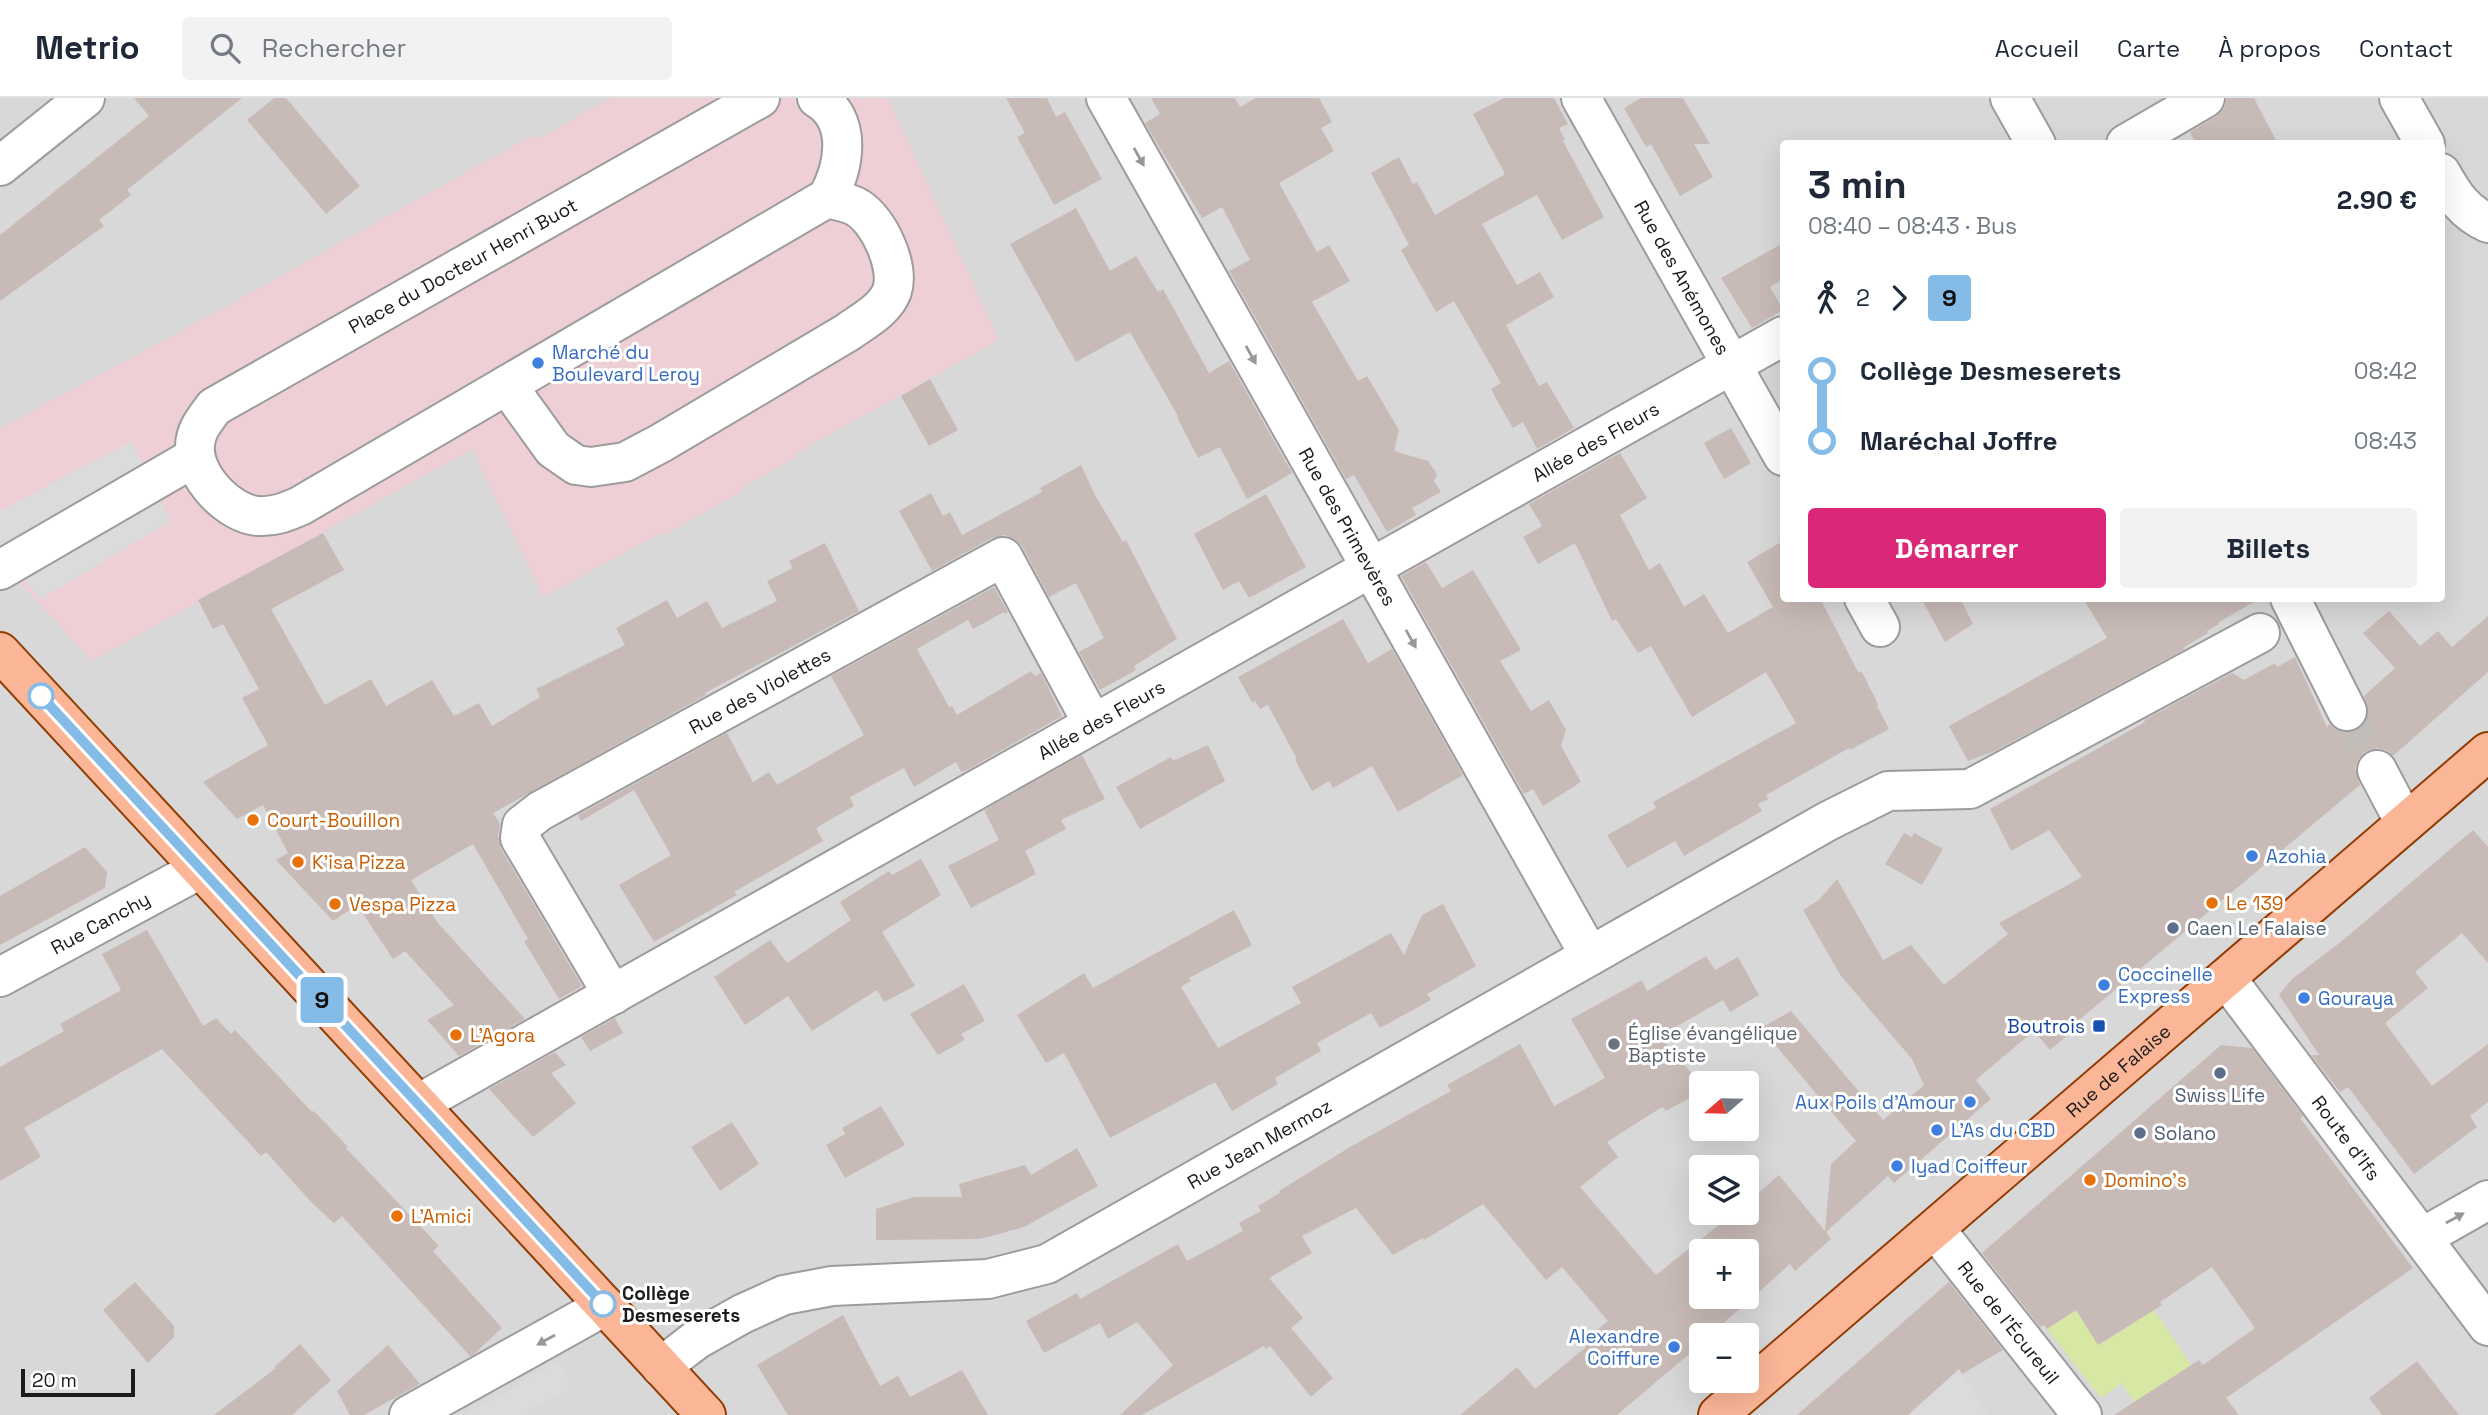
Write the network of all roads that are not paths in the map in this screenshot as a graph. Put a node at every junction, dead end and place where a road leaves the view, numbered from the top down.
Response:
1 (85, 98) edge
2 (760, 98) edge
3 (1105, 98) edge
4 (1581, 98) edge
5 (2010, 98) edge
6 (2205, 98) edge
7 (2399, 98) edge
8 (822, 100) edge
9 (2034, 140) edge
10 (2133, 140) edge
11 (2423, 140) edge
12 (0, 166) edge
13 (2445, 180) edge
14 (827, 198) junction
15 (2488, 223) edge
16 (1780, 338) edge
17 (1731, 365) junction
18 (507, 385) junction
19 (1780, 451) edge
20 (195, 457) junction
21 (1370, 566) junction
22 (0, 570) edge
23 (2292, 602) edge
24 (2260, 633) dead end
25 (0, 652) edge
26 (2347, 710) tunnel mouth
27 (1093, 724) junction
28 (2488, 752) edge
29 (2377, 770) tunnel mouth
30 (2405, 823) junction
31 (200, 869) junction
32 (1590, 956) junction
33 (0, 977) edge
34 (2226, 978) junction
35 (613, 995) junction
36 (418, 1104) junction
37 (2488, 1200) edge
38 (1935, 1229) junction
39 (2423, 1237) junction
40 (605, 1306) junction
41 (2488, 1326) edge
42 (661, 1367) junction
43 (409, 1415) edge
44 (705, 1415) edge
45 (1718, 1415) edge
46 (2082, 1415) edge

1 - 12 street
2 - 20 street, Place du Docteur Henri Buot
3 -> 21 street, Rue des Primevères
4 - 17 street, Rue des Anémones
5 - 9 street
6 - 10 street
7 - 11 street
8 - 14 street
13 - 15 street
14 - 18 street
14 - 18 street
16 - 17 street, Allée des Fleurs
17 - 19 street, Rue des Anémones
17 - 21 street, Allée des Fleurs
18 - 20 street
20 - 22 street
21 - 27 street, Allée des Fleurs
21 -> 32 street, Rue des Primevères
23 - 26 street
24 - 32 street, Rue Jean Mermoz
25 - 31 main road
27 - 35 street, Allée des Fleurs
27 - 35 street, Rue des Violettes
28 - 30 main road, Rue de Falaise
29 - 30 street
30 - 34 main road, Rue de Falaise
31 - 33 street, Rue Canchy
31 - 36 main road
32 - 42 street, Rue Jean Mermoz
34 - 38 main road, Rue de Falaise
34 - 39 street, Route d'Ifs
35 - 36 street, Allée des Fleurs
36 - 40 main road
39 -> 37 street
38 - 45 main road, Rue de Falaise
38 - 46 street, Rue de l'Écureuil
39 - 41 street, Route d'Ifs
40 - 42 main road
40 -> 43 street
42 - 44 main road

